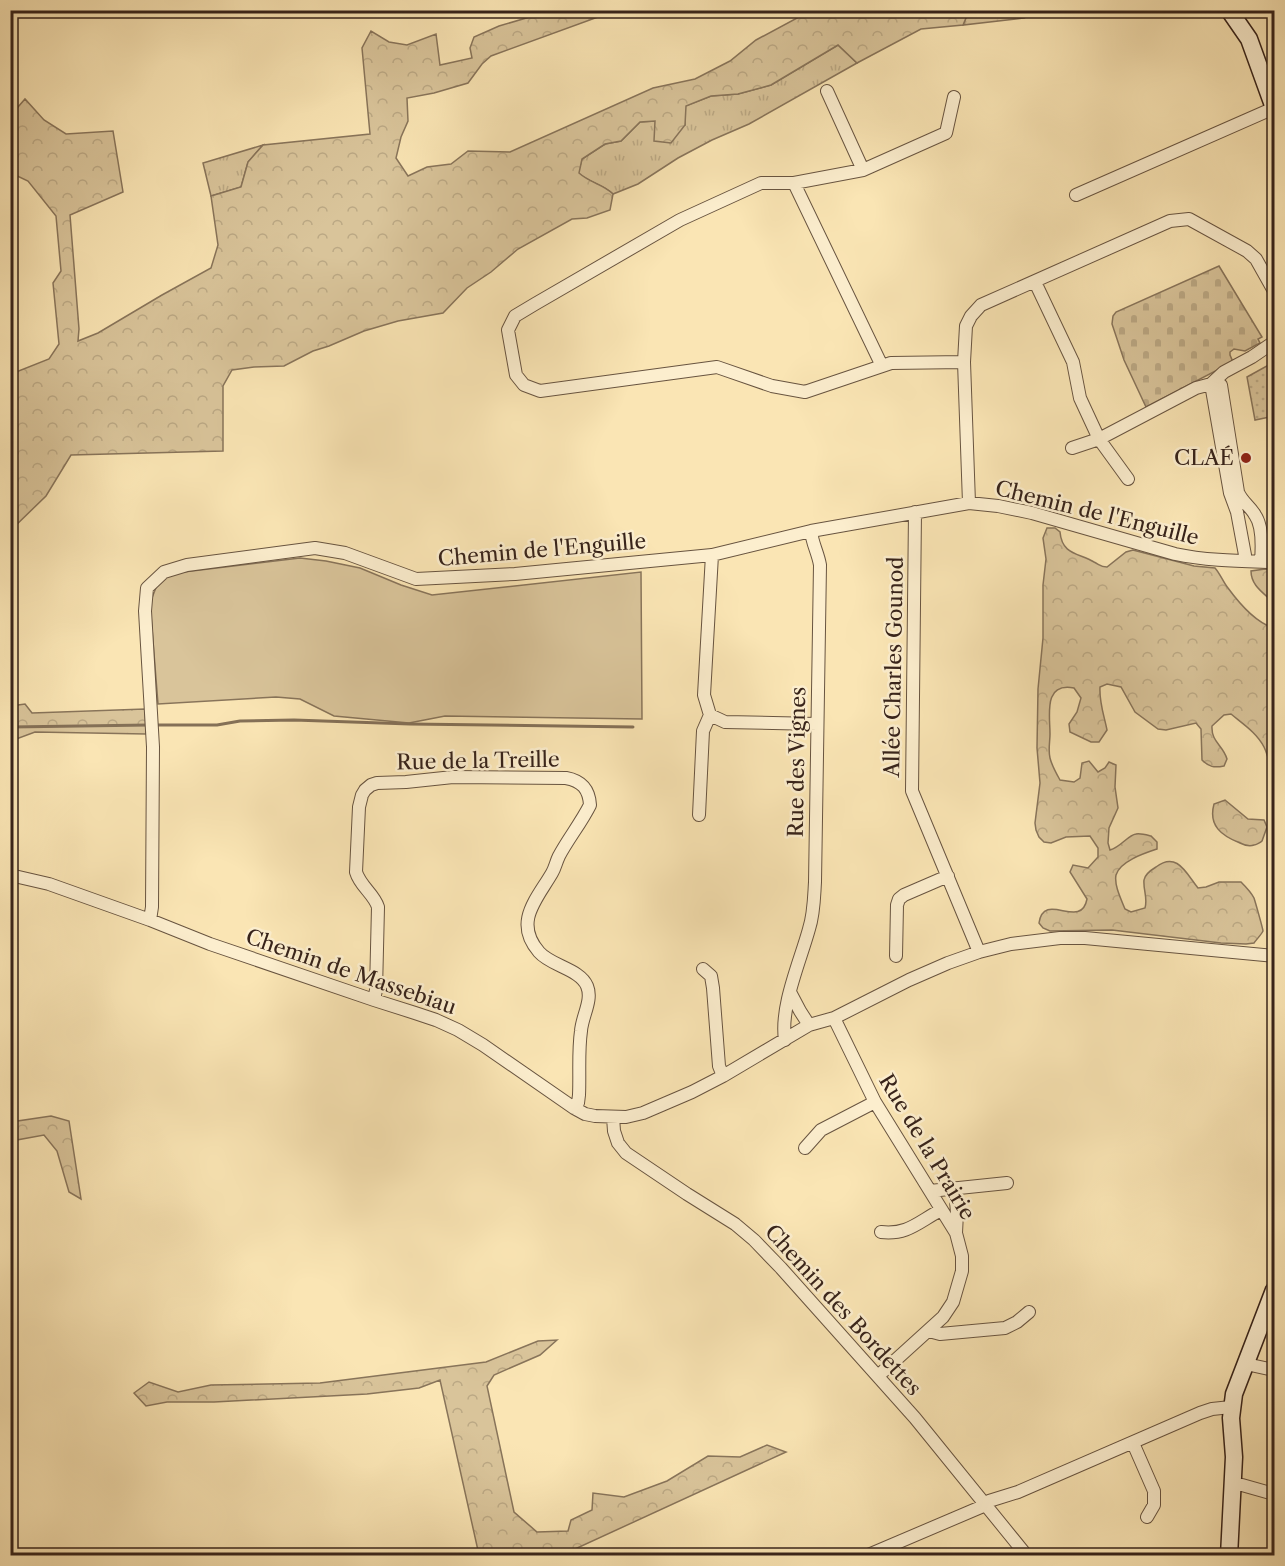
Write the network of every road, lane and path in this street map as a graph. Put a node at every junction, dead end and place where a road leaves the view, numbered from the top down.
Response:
1 (1229, 10) edge
2 (828, 91) dead end
3 (954, 98) dead end
4 (1274, 108) edge
5 (863, 170) junction
6 (794, 183) junction
7 (1076, 195) dead end
8 (1035, 282) junction
9 (1275, 291) edge
10 (1275, 342) edge
11 (964, 362) junction
12 (882, 366) junction
13 (1216, 385) junction
14 (1099, 439) junction
15 (1072, 448) dead end
16 (1128, 479) dead end
17 (969, 503) junction
18 (1243, 510) junction
19 (915, 512) junction
20 (811, 531) junction
21 (712, 555) junction
22 (1244, 561) junction
23 (1261, 561) junction
24 (1275, 561) edge
25 (711, 715) junction
26 (817, 724) junction
27 (699, 815) dead end
28 (10, 875) edge
29 (948, 876) junction
30 (150, 920) junction
31 (980, 952) junction
32 (896, 956) dead end
33 (1275, 956) edge
34 (703, 969) dead end
35 (790, 992) junction
36 (374, 1000) junction
37 (834, 1018) junction
38 (809, 1025) junction
39 (785, 1040) junction
40 (723, 1076) junction
41 (874, 1102) junction
42 (574, 1108) junction
43 (613, 1117) junction
44 (805, 1148) dead end
45 (1007, 1183) dead end
46 (955, 1188) junction
47 (930, 1191) junction
48 (941, 1210) junction
49 (881, 1232) dead end
50 (956, 1233) junction
51 (1275, 1290) edge
52 (1270, 1311) edge
53 (1029, 1312) dead end
54 (929, 1331) junction
55 (1246, 1364) junction
56 (1275, 1370) edge
57 (878, 1376) junction
58 (1231, 1407) junction
59 (1133, 1443) junction
60 (1232, 1485) junction
61 (1275, 1494) edge
62 (989, 1509) junction
63 (1147, 1517) dead end
64 (866, 1556) edge
65 (1027, 1556) edge
66 (1229, 1556) edge

1 - 4 main road
2 - 5 street
3 - 5 street
4 - 7 street
5 - 6 street
6 - 12 street
6 - 12 street
8 - 9 street
8 - 11 street
8 - 14 street
10 - 13 street
11 - 12 street
11 - 17 street
13 - 14 street
13 - 18 street
14 - 15 street
14 - 16 street
17 - 19 street, Chemin de l'Enguille
17 - 22 street, Chemin de l'Enguille
18 - 22 street
18 - 23 street
19 - 20 street, Chemin de l'Enguille
19 - 29 street, Allée Charles Gounod
20 - 21 street, Chemin de l'Enguille
20 - 26 street, Rue des Vignes
21 - 25 street
21 - 30 street, Chemin de l'Enguille
22 - 23 street, Chemin de l'Enguille
23 - 24 street, Chemin de l'Enguille
25 - 26 street
25 - 27 street
26 - 35 street, Rue des Vignes
28 - 30 street, Chemin de Massebiau
29 - 31 street, Allée Charles Gounod
29 - 32 street
30 - 36 street, Chemin de Massebiau
31 - 33 street, Chemin de Massebiau
31 - 37 street, Chemin de Massebiau
34 - 40 street
35 - 38 street
35 - 39 street, Rue des Vignes
36 - 42 street, Chemin de Massebiau
36 - 42 street, Rue de la Treille
37 - 38 street, Chemin de Massebiau
37 - 41 street, Rue de la Prairie
38 - 39 street, Chemin de Massebiau
39 - 40 street, Chemin de Massebiau
40 - 43 street, Chemin de Massebiau
41 - 44 street
41 - 47 street, Rue de la Prairie
42 - 43 street, Chemin de Massebiau
43 - 57 street, Chemin des Bordettes
45 - 46 street
46 - 47 street
46 - 50 street
47 - 48 street, Rue de la Prairie
48 - 49 street
48 - 50 street, Rue de la Prairie
50 - 54 street, Rue de la Prairie
51 - 52 main road
52 - 55 main road
53 - 54 street
54 - 57 street, Rue de la Prairie
55 - 56 street
55 - 58 main road
57 - 62 street, Chemin des Bordettes
58 - 59 street
58 - 60 main road
59 - 62 street
59 - 63 street
60 - 61 street
60 - 66 main road
62 - 64 street
62 - 65 street, Chemin des Bordettes

